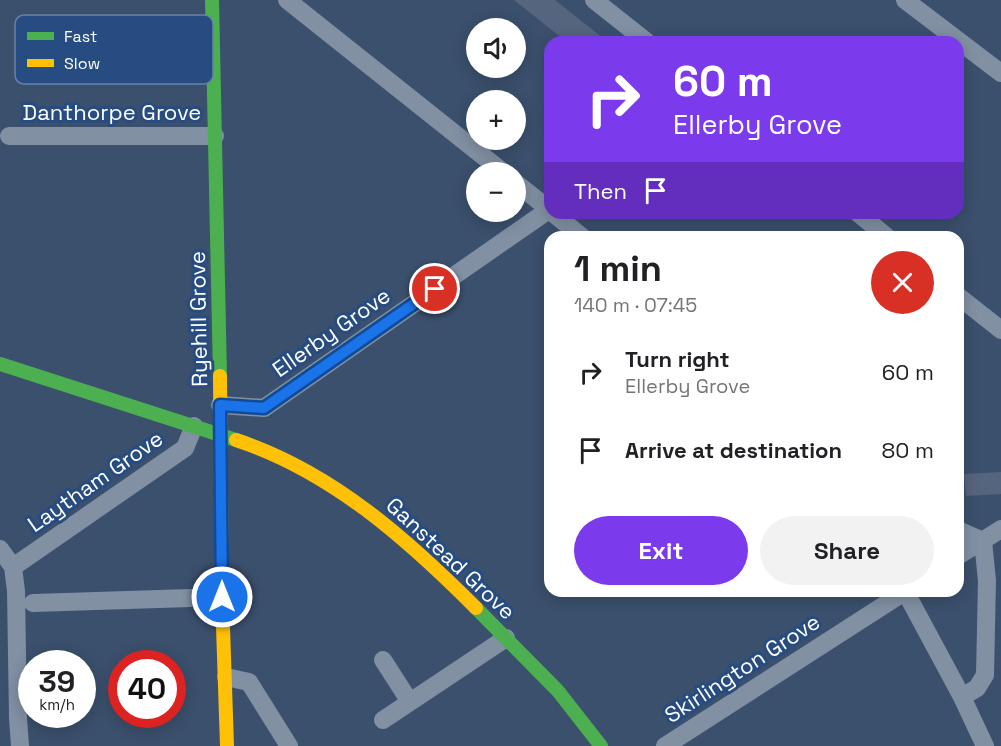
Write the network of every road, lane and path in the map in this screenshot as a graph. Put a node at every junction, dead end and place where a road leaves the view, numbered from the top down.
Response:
1 (212, 0) edge
2 (287, 0) edge
3 (594, 0) edge
4 (905, 0) edge
5 (212, 15) edge
6 (639, 36) edge
7 (952, 36) edge
8 (213, 45) edge
9 (964, 45) edge
10 (1001, 73) edge
11 (9, 136) dead end
12 (215, 136) junction
13 (490, 162) edge
14 (526, 191) edge
15 (544, 205) edge
16 (544, 215) edge
17 (561, 219) edge
18 (865, 219) edge
19 (575, 231) edge
20 (880, 231) edge
21 (964, 301) edge
22 (1001, 330) edge
23 (0, 364) edge
24 (220, 405) junction
25 (194, 426) junction
26 (221, 435) junction
27 (1001, 529) edge
28 (964, 533) edge
29 (983, 541) junction
30 (0, 549) edge
31 (964, 552) edge
32 (13, 567) junction
33 (222, 597) junction
34 (896, 597) edge
35 (908, 597) edge
36 (33, 603) dead end
37 (506, 638) junction
38 (383, 660) dead end
39 (226, 677) junction
40 (962, 697) junction
41 (410, 702) junction
42 (383, 720) dead end
43 (20, 746) edge
44 (227, 746) edge
45 (289, 746) edge
46 (601, 746) edge
47 (665, 746) edge
48 (985, 746) edge

1 - 5 street, Ryehill Grove
2 - 13 street
3 - 6 street
4 - 7 street
8 - 12 street, Ryehill Grove
9 - 10 street
11 - 12 street, Danthorpe Grove
12 - 24 street, Ryehill Grove
14 - 15 street
16 - 24 street, Ellerby Grove
17 - 19 street
18 - 20 street
21 - 22 street
23 - 25 street, Ganstead Grove
24 - 26 street, Ryehill Grove
25 - 26 street, Ganstead Grove
25 - 32 street, Laytham Grove
26 - 33 street, Ryehill Grove
26 - 37 street, Ganstead Grove
27 - 29 street
28 - 29 street
29 - 31 street
29 - 40 street
30 - 32 street
32 - 43 street
33 - 36 street
33 - 39 street, Ryehill Grove
34 - 47 street, Skirlington Grove
35 - 40 street
37 - 41 street
37 - 46 street, Ganstead Grove
38 - 41 street
39 - 44 street, Ryehill Grove
39 - 45 street
40 - 48 street
41 - 42 street

